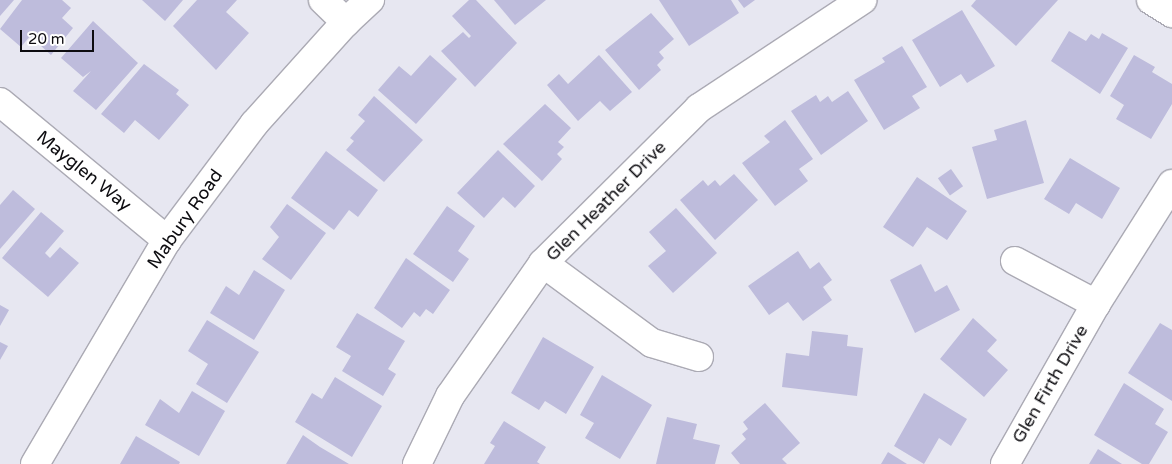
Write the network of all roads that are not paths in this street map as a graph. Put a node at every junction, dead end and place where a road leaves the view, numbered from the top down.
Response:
1 (323, 0) edge
2 (370, 0) edge
3 (862, 0) edge
4 (1150, 0) edge
5 (1172, 13) edge
6 (346, 22) junction
7 (0, 102) edge
8 (1172, 184) edge
9 (167, 240) junction
10 (1015, 261) dead end
11 (543, 264) junction
12 (1096, 304) junction
13 (699, 357) dead end
14 (35, 464) edge
15 (417, 464) edge
16 (1005, 464) edge

1 - 6 street
2 - 6 street, Mabury Road
3 - 11 street, Glen Heather Drive
4 - 5 street
6 - 9 street, Mabury Road
7 - 9 street, Mayglen Way
8 - 12 street, Glen Firth Drive
9 - 14 street, Mabury Road
10 - 12 street, Glen Firth Drive
11 - 13 street
11 - 15 street, Glen Heather Drive
12 - 16 street, Glen Firth Drive

